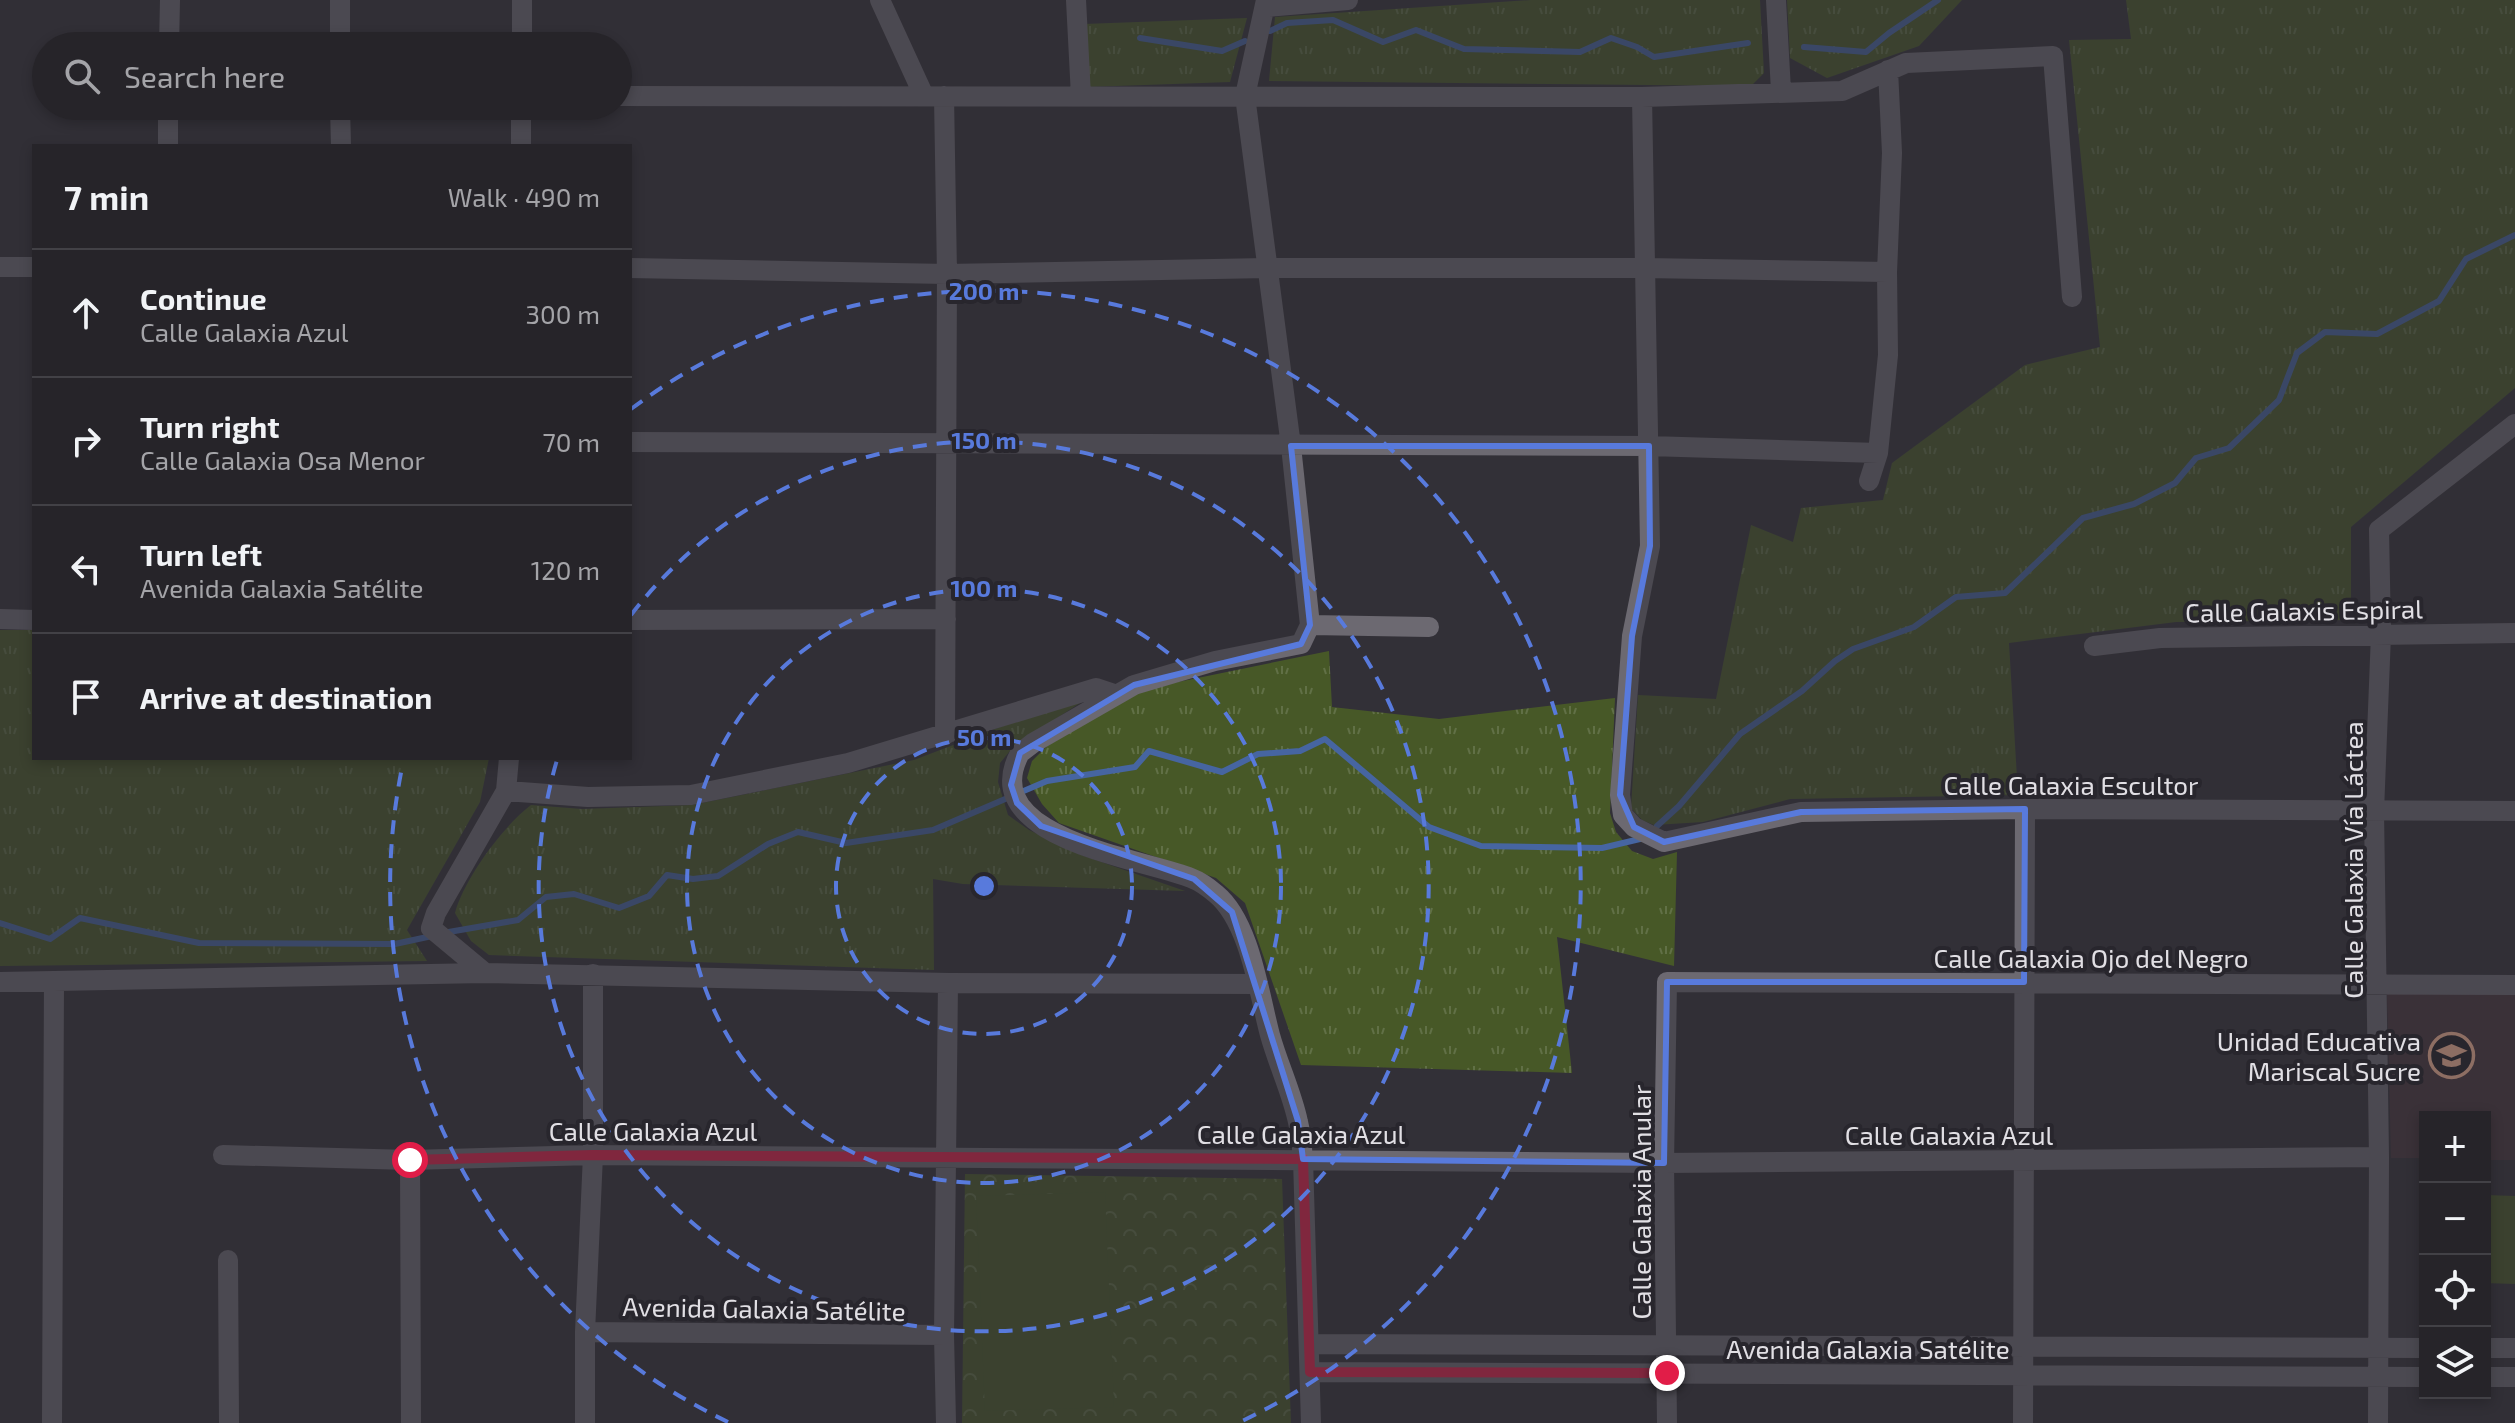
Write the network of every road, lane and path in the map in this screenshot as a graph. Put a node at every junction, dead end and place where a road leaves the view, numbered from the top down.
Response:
1 (170, 0) edge
2 (340, 0) edge
3 (522, 0) edge
4 (880, 0) edge
5 (1076, 0) edge
6 (1348, 0) edge
7 (1776, 0) edge
8 (1266, 4) edge
9 (169, 32) edge
10 (340, 32) edge
11 (522, 32) edge
12 (1888, 70) junction
13 (1781, 91) junction
14 (632, 96) edge
15 (934, 96) junction
16 (1081, 96) junction
17 (1245, 96) junction
18 (1642, 97) junction
19 (168, 120) edge
20 (340, 120) edge
21 (521, 120) edge
22 (168, 144) edge
23 (341, 144) edge
24 (521, 144) edge
25 (0, 267) edge
26 (32, 267) edge
27 (632, 268) edge
28 (1267, 268) junction
29 (1645, 268) junction
30 (1887, 272) junction
31 (947, 274) junction
32 (2072, 297) dead end
33 (2515, 424) edge
34 (632, 442) edge
35 (946, 444) junction
36 (1291, 446) junction
37 (1649, 446) junction
38 (1878, 453) junction
39 (1869, 481) dead end
40 (0, 619) edge
41 (946, 619) junction
42 (32, 620) edge
43 (632, 620) edge
44 (1310, 625) junction
45 (1429, 627) dead end
46 (2515, 633) edge
47 (2381, 634) junction
48 (2094, 646) dead end
49 (1114, 694) junction
50 (945, 735) junction
51 (509, 760) edge
52 (506, 791) junction
53 (2025, 809) junction
54 (2374, 811) junction
55 (2515, 811) edge
56 (485, 973) junction
57 (593, 974) junction
58 (0, 982) edge
59 (54, 982) junction
60 (1667, 982) joint
61 (2024, 982) junction
62 (948, 983) junction
63 (1258, 984) junction
64 (2377, 984) junction
65 (2515, 985) edge
66 (223, 1155) dead end
67 (593, 1155) junction
68 (2379, 1157) junction
69 (946, 1158) junction
70 (1303, 1159) junction
71 (410, 1160) junction
72 (2024, 1160) junction
73 (1664, 1163) junction
74 (228, 1260) dead end
75 (585, 1332) junction
76 (944, 1335) junction
77 (1310, 1344) junction
78 (1667, 1345) junction
79 (2024, 1346) junction
80 (2378, 1348) junction
81 (2419, 1348) edge
82 (2491, 1348) edge
83 (2515, 1348) edge
84 (1310, 1372) junction
85 (1667, 1373) junction
86 (2023, 1375) junction
87 (2378, 1377) junction
88 (2419, 1377) edge
89 (2491, 1377) edge
90 (2515, 1377) edge
91 (52, 1423) edge
92 (229, 1423) edge
93 (411, 1423) edge
94 (585, 1423) edge
95 (946, 1423) edge
96 (1311, 1423) edge
97 (1667, 1423) edge
98 (2023, 1423) edge
99 (2378, 1423) edge

1 - 9 street
2 - 10 street
3 - 11 street
4 - 15 street
5 - 16 street
6 - 8 street
7 - 13 street
8 - 17 street
12 - 13 street
12 - 30 street
12 - 32 street
13 - 18 street
14 - 15 street
15 - 16 street
15 - 31 street
16 - 17 street
17 - 18 street
17 - 28 street
18 - 29 street
19 - 22 street
20 - 23 street
21 - 24 street
25 - 26 street
27 - 31 street
28 - 29 street
28 - 31 street
28 - 36 street
29 - 30 street
29 - 37 street
30 - 38 street
31 - 35 street
33 - 47 street, Calle Galaxia Vía Láctea
34 - 35 street
35 - 36 street
35 - 41 street
36 - 37 street
36 - 44 street
37 - 38 street
37 - 53 street, Calle Galaxia Escultor
38 - 39 street
40 - 42 street
41 - 43 street
41 - 50 street
44 - 45 street
44 - 49 street
46 - 47 street, Calle Galaxis Espiral
47 - 48 street, Calle Galaxis Espiral
47 - 54 street, Calle Galaxia Vía Láctea
49 - 50 street
49 - 63 street
50 - 52 street
51 - 52 street
52 - 56 street
53 - 54 street, Calle Galaxia Escultor
53 - 61 street
54 - 55 street, Calle Galaxia Escultor
54 - 64 street, Calle Galaxia Vía Láctea
56 - 57 street
56 - 59 street
57 - 62 street
57 - 67 street
58 - 59 street
59 - 91 street
60 - 61 street, Calle Galaxia Ojo del Negro
60 - 73 street, Calle Galaxia Anular
61 - 64 street, Calle Galaxia Ojo del Negro
61 - 72 street
62 - 63 street
62 - 69 street
63 - 70 street
64 - 65 street, Calle Galaxia Ojo del Negro
64 - 68 street, Calle Galaxia Vía Láctea
66 - 71 street, Calle Galaxia Azul
67 - 69 street, Calle Galaxia Azul
67 - 71 street, Calle Galaxia Azul
67 - 75 street
68 - 72 street, Calle Galaxia Azul
68 - 80 street, Calle Galaxia Vía Láctea
69 - 70 street, Calle Galaxia Azul
69 - 76 street
70 - 73 street, Calle Galaxia Azul
70 - 77 street
71 - 93 street
72 - 73 street, Calle Galaxia Azul
72 - 79 street
73 - 78 street, Calle Galaxia Anular
74 - 92 street
75 - 76 street, Avenida Galaxia Satélite
75 - 94 street
76 - 95 street
77 - 78 street, Avenida Galaxia Satélite
77 - 84 street
78 - 79 street, Avenida Galaxia Satélite
78 - 85 street, Calle Galaxia Anular
79 - 80 street, Avenida Galaxia Satélite
79 - 86 street
80 - 81 street, Avenida Galaxia Satélite
80 - 87 street, Calle Galaxia Vía Láctea
82 - 83 street
84 - 85 street, Avenida Galaxia Satélite
84 - 96 street
85 - 86 street, Avenida Galaxia Satélite
85 - 97 street, Calle Galaxia Anular
86 - 87 street, Avenida Galaxia Satélite
86 - 98 street
87 - 88 street, Avenida Galaxia Satélite
87 - 99 street, Calle Galaxia Vía Láctea
89 - 90 street

